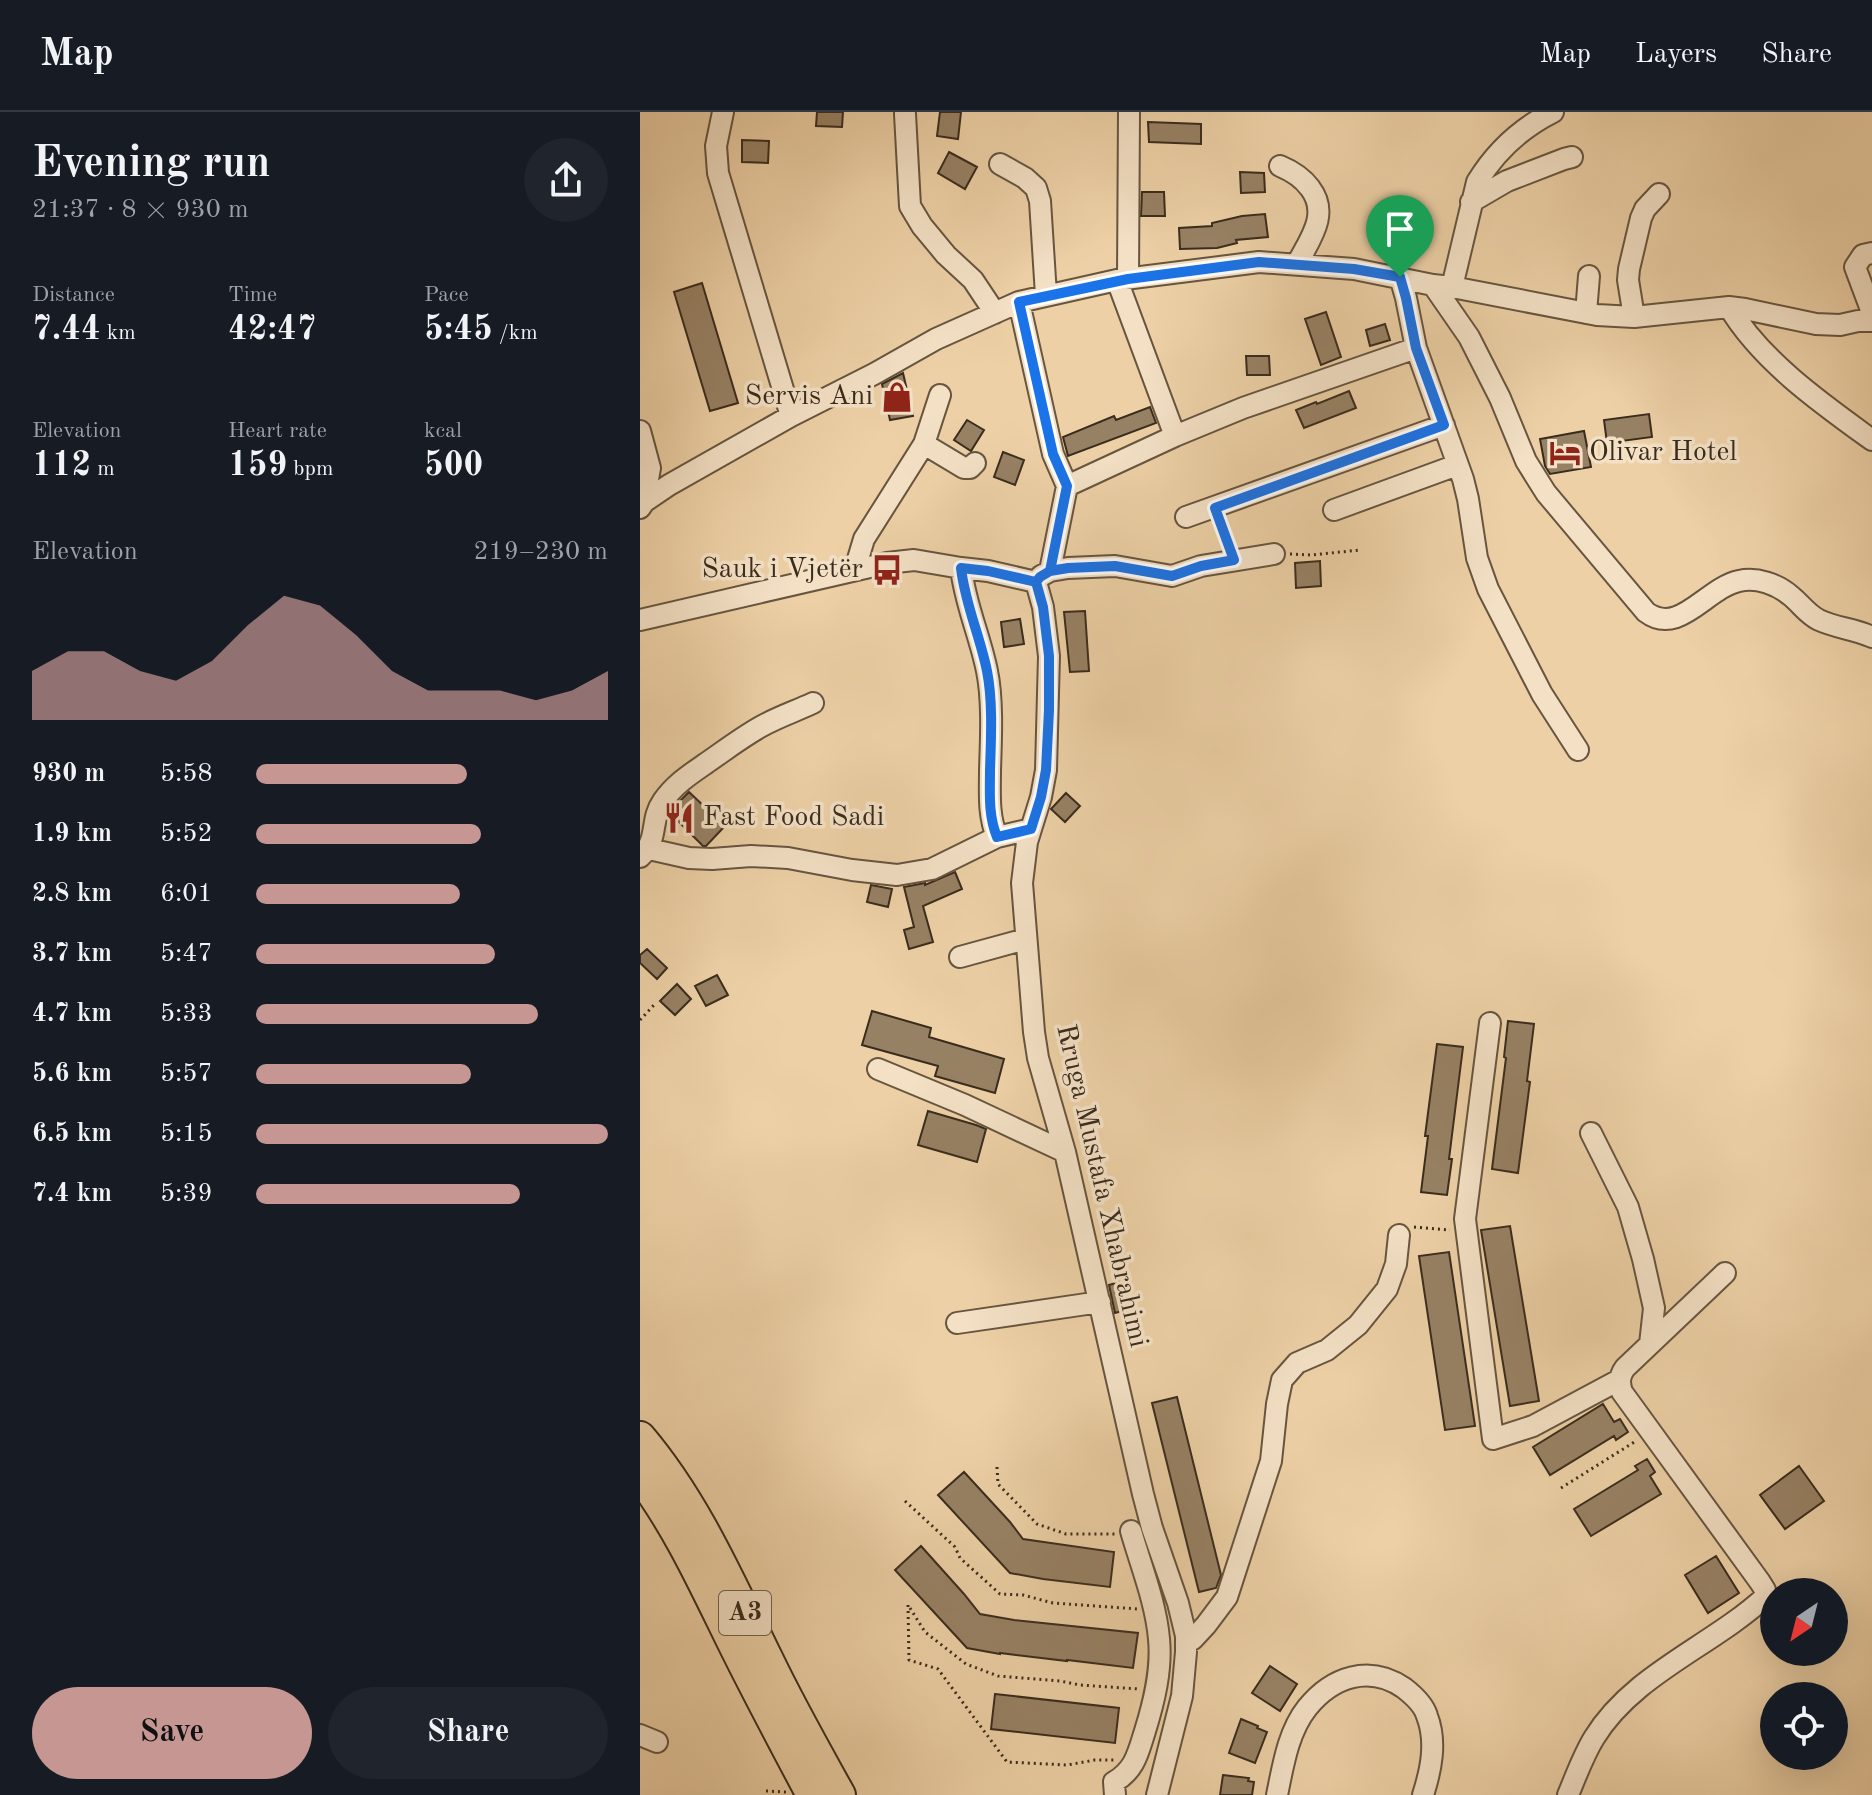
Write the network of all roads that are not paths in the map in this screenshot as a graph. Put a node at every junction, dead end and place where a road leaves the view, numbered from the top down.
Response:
1 (723, 112) edge
2 (1129, 112) edge
3 (1553, 112) edge
4 (905, 114) edge
5 (1572, 157) dead end
6 (1000, 164) dead end
7 (1280, 166) dead end
8 (1659, 194) dead end
9 (1471, 202) junction
10 (1872, 253) edge
11 (1297, 264) junction
12 (1589, 276) dead end
13 (1400, 277) junction
14 (1122, 280) junction
15 (1442, 286) junction
16 (1046, 295) junction
17 (1019, 302) junction
18 (1729, 307) junction
19 (995, 313) junction
20 (1586, 313) junction
21 (1634, 317) junction
22 (1872, 321) edge
23 (1416, 348) junction
24 (940, 395) dead end
25 (791, 416) junction
26 (1444, 425) junction
27 (640, 431) edge
28 (1175, 436) junction
29 (1872, 440) edge
30 (924, 444) junction
31 (975, 463) dead end
32 (1457, 465) junction
33 (1067, 486) junction
34 (642, 505) edge
35 (1334, 510) dead end
36 (1186, 517) dead end
37 (1274, 554) road end
38 (961, 568) junction
39 (855, 569) junction
40 (1043, 577) junction
41 (640, 620) edge
42 (1872, 637) edge
43 (813, 703) dead end
44 (1578, 750) dead end
45 (1031, 829) junction
46 (997, 837) junction
47 (644, 853) edge
48 (1026, 939) junction
49 (960, 957) dead end
50 (1490, 1023) dead end
51 (878, 1069) dead end
52 (1591, 1133) dead end
53 (1065, 1152) junction
54 (1404, 1231) road end
55 (1725, 1273) dead end
56 (1100, 1302) junction
57 (957, 1323) dead end
58 (1650, 1344) junction
59 (1613, 1383) junction
60 (640, 1437) edge
61 (640, 1476) edge
62 (1131, 1531) road end
63 (1186, 1643) junction
64 (799, 1794) edge
65 (840, 1795) edge
66 (1115, 1795) edge
67 (1157, 1795) edge
68 (1277, 1795) edge
69 (1423, 1795) edge
70 (1568, 1795) edge

1 - 25 street
2 - 14 street
3 - 9 street
4 - 19 street
5 - 9 street
6 - 16 street
7 - 11 street
8 - 21 street
9 - 15 street
10 - 22 street
11 - 13 street
11 - 14 street
12 - 20 street
13 - 15 street
13 - 23 street
14 - 16 street
14 - 28 street
15 - 20 street
15 - 42 street
16 - 17 street
17 - 19 street
17 - 33 street
18 - 21 street
18 - 22 street
18 - 29 street
19 - 25 street
20 - 21 street
23 - 26 street
23 - 28 street
24 - 30 street
25 - 34 street
26 - 32 street
26 - 36 street
27 - 34 street
28 - 33 street
30 - 31 street
30 - 39 street
32 - 35 street
32 - 44 street
33 - 40 street
37 - 40 street
38 - 39 street
38 - 40 street
38 - 46 street
39 - 41 street
40 - 45 street, Rruga Mustafa Xhabrahimi
43 - 47 street
45 - 46 street
45 - 48 street, Rruga Mustafa Xhabrahimi
46 - 47 street
48 - 49 street
48 - 53 street, Rruga Mustafa Xhabrahimi
50 - 59 street
51 - 53 street
52 - 58 street
53 - 56 street, Rruga Mustafa Xhabrahimi
54 - 63 street
55 - 58 street
56 - 57 street
56 - 63 street, Rruga Mustafa Xhabrahimi
58 - 59 street
59 - 70 street
60 - 65 highway, A3
61 - 64 highway, A3
62 - 66 street
63 - 67 street, Rruga Mustafa Xhabrahimi
68 - 69 street

